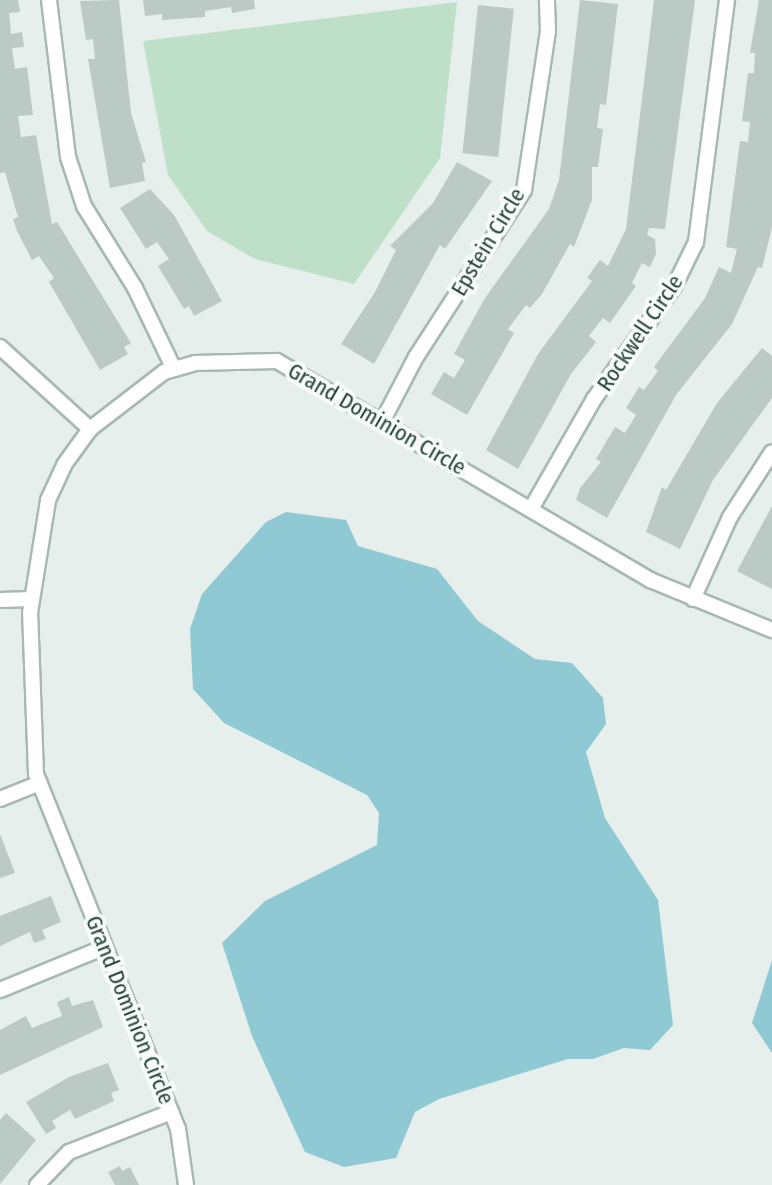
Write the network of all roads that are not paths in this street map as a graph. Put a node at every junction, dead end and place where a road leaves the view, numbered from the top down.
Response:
1 (49, 0) edge
2 (547, 0) edge
3 (727, 0) edge
4 (0, 347) edge
5 (174, 369) junction
6 (383, 420) junction
7 (90, 429) junction
8 (772, 452) edge
9 (531, 509) junction
10 (32, 599) junction
11 (693, 599) junction
12 (0, 600) edge
13 (772, 630) edge
14 (40, 783) junction
15 (0, 799) edge
16 (105, 947) junction
17 (0, 990) edge
18 (171, 1112) junction
19 (37, 1185) edge
20 (186, 1185) edge

1 - 5 street
2 - 6 street, Epstein Circle
3 - 9 street, Rockwell Circle
4 - 7 street
5 - 6 street, Grand Dominion Circle
5 - 7 street, Grand Dominion Circle
6 - 9 street, Grand Dominion Circle
7 - 10 street, Grand Dominion Circle
8 - 11 street
9 - 11 street, Grand Dominion Circle
10 - 12 street
10 - 14 street, Grand Dominion Circle
11 - 13 street, Grand Dominion Circle
14 - 15 street
14 - 16 street, Grand Dominion Circle
16 - 17 street
16 - 18 street, Grand Dominion Circle
18 - 19 street
18 - 20 street, Grand Dominion Circle

